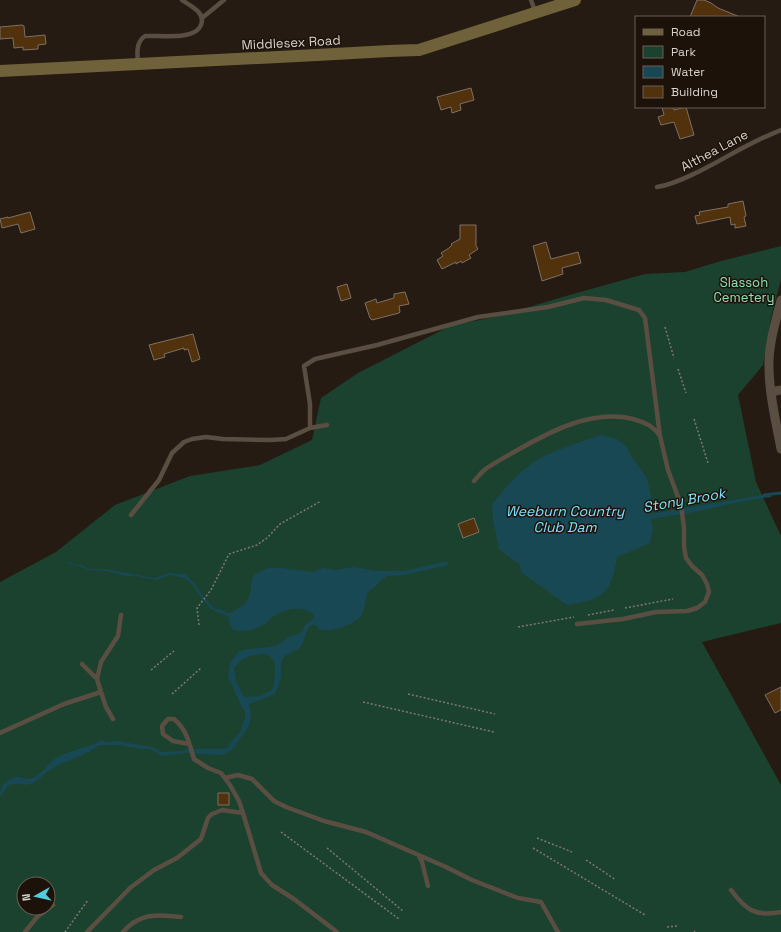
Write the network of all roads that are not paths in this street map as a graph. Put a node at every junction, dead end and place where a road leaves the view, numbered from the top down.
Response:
1 (182, 0) edge
2 (224, 0) edge
3 (531, 0) edge
4 (575, 0) edge
5 (535, 13) junction
6 (202, 18) junction
7 (138, 64) junction
8 (0, 71) edge
9 (781, 130) edge
10 (657, 187) dead end
11 (781, 300) edge
12 (781, 390) edge
13 (771, 392) junction
14 (327, 424) dead end
15 (310, 428) junction
16 (660, 436) junction
17 (781, 449) edge
18 (474, 481) dead end
19 (131, 515) dead end
20 (120, 615) dead end
21 (577, 624) dead end
22 (82, 664) dead end
23 (97, 678) junction
24 (101, 692) junction
25 (113, 719) dead end
26 (0, 733) edge
27 (190, 746) junction
28 (225, 778) junction
29 (243, 813) junction
30 (420, 856) junction
31 (428, 886) dead end
32 (731, 890) dead end
33 (781, 912) edge
34 (38, 916) edge
35 (181, 917) dead end
36 (25, 932) edge
37 (87, 932) edge
38 (123, 932) edge
39 (337, 932) edge
40 (558, 932) edge

1 - 6 lane
2 - 6 lane
3 - 5 lane
4 - 5 main road, Middlesex Road
5 - 7 main road, Middlesex Road
6 - 7 lane
7 - 8 main road, Middlesex Road
9 - 10 lane, Althea Lane
11 - 13 street
12 - 13 street
13 - 17 street
14 - 15 lane
15 - 16 lane
15 - 19 lane
16 - 18 lane
16 - 21 lane
20 - 23 lane
22 - 23 lane
23 - 24 lane
24 - 25 lane
24 - 26 lane
27 - 27 lane
27 - 28 lane
28 - 29 lane
28 - 30 lane
29 - 37 lane
29 - 39 lane
30 - 31 lane
30 - 40 lane
32 - 33 lane
34 - 36 lane
35 - 38 lane

